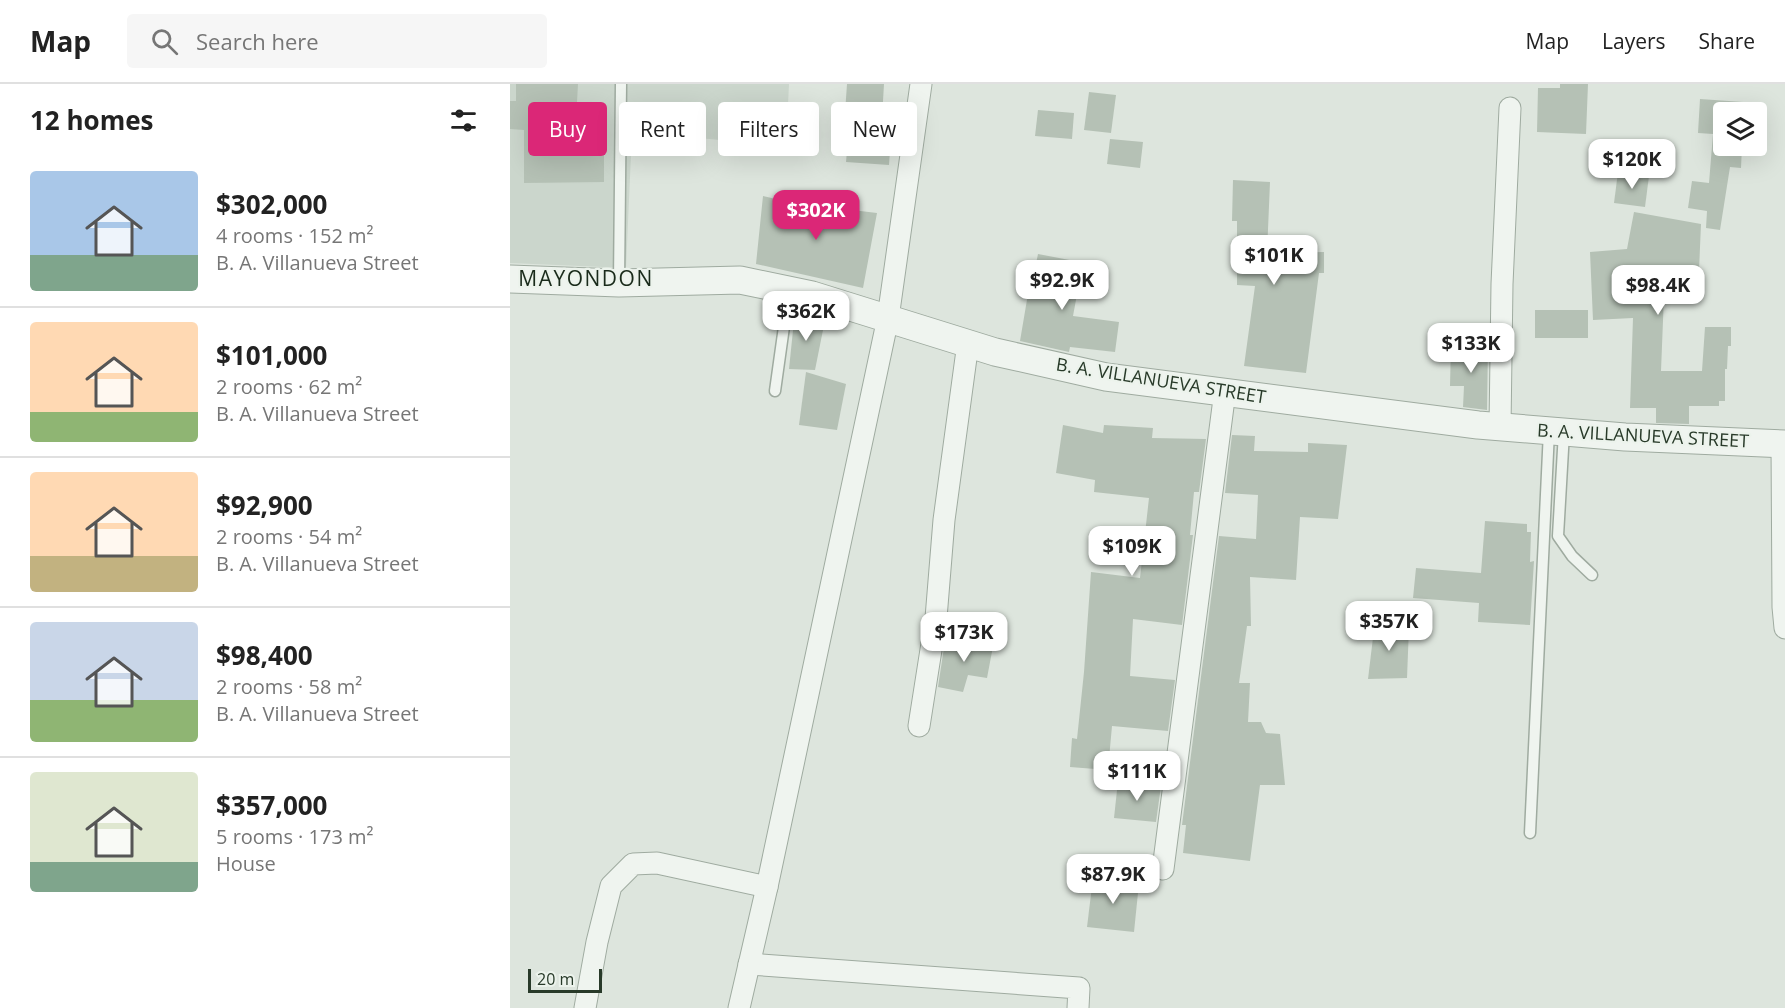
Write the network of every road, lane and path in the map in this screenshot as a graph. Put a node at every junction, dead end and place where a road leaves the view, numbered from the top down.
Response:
1 (621, 84) edge
2 (921, 84) edge
3 (1509, 108) dead end
4 (510, 279) edge
5 (619, 283) junction
6 (789, 290) junction
7 (888, 318) junction
8 (968, 343) junction
9 (775, 391) dead end
10 (1224, 391) junction
11 (1500, 427) junction
12 (1556, 431) junction
13 (1784, 444) edge
14 (1592, 576) dead end
15 (1785, 628) edge
16 (919, 726) dead end
17 (1530, 833) dead end
18 (1163, 869) dead end
19 (767, 887) junction
20 (749, 964) junction
21 (585, 1008) edge
22 (739, 1008) edge
23 (1078, 1008) edge

1 - 5 lane
2 - 7 street
3 - 11 street
4 - 5 street, B. A. VILLANUEVA STREET
5 - 6 street, B. A. VILLANUEVA STREET
6 - 7 street, B. A. VILLANUEVA STREET
6 - 9 lane
7 - 8 street, B. A. VILLANUEVA STREET
7 - 19 street
8 - 10 street, B. A. VILLANUEVA STREET
8 - 16 street
10 - 11 street, B. A. VILLANUEVA STREET
10 - 18 street
11 - 12 street, B. A. VILLANUEVA STREET
12 - 13 street, B. A. VILLANUEVA STREET
12 - 14 lane
12 - 17 lane
13 - 15 street
19 - 20 street
19 - 21 street
20 - 22 street
20 - 23 street

